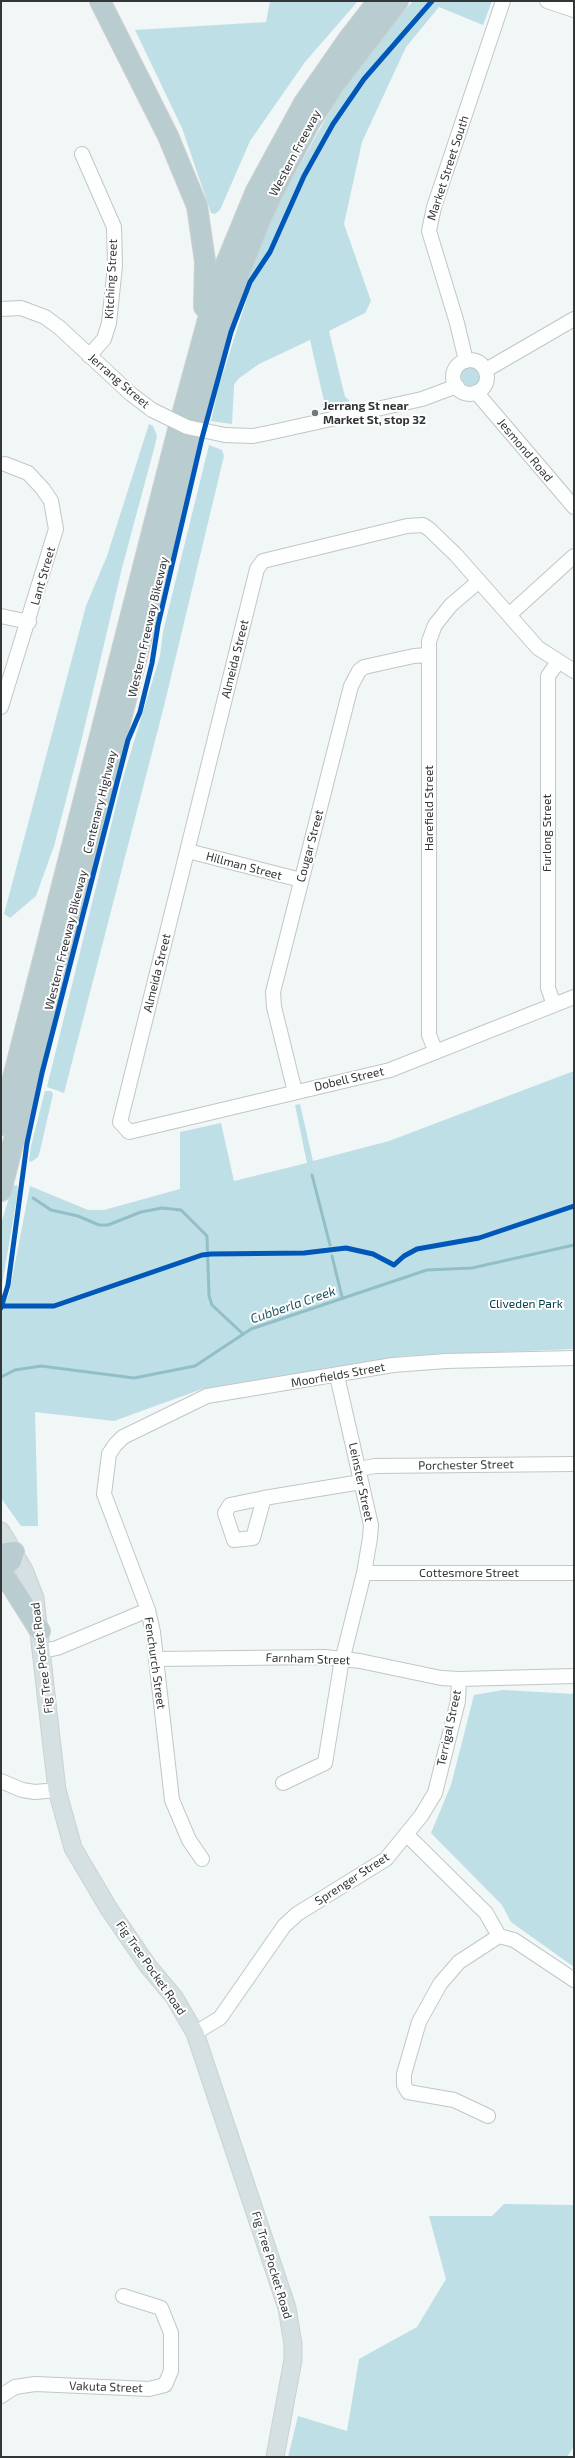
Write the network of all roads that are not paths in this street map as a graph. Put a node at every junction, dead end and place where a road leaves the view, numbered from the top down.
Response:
1 (100, 1) edge
2 (378, 1) edge
3 (398, 1) edge
4 (503, 1) edge
5 (547, 1) edge
6 (574, 10) edge
7 (82, 154) dead end
8 (1, 309) edge
9 (574, 319) edge
10 (215, 322) junction
11 (89, 356) junction
12 (466, 360) junction
13 (486, 370) junction
14 (457, 386) junction
15 (476, 392) junction
16 (187, 425) junction
17 (5, 464) dead end
18 (574, 507) edge
19 (574, 556) edge
20 (478, 582) junction
21 (1, 616) edge
22 (509, 616) junction
23 (29, 622) junction
24 (428, 656) junction
25 (558, 662) junction
26 (574, 671) edge
27 (1, 707) edge
28 (188, 851) junction
29 (301, 880) junction
30 (38, 981) junction
31 (574, 997) edge
32 (554, 1005) junction
33 (436, 1052) junction
34 (1, 1081) edge
35 (295, 1092) junction
36 (120, 1122) joint
37 (1, 1125) edge
38 (1, 1191) edge
39 (574, 1358) edge
40 (337, 1376) junction
41 (115, 1445) joint
42 (574, 1464) edge
43 (360, 1476) junction
44 (264, 1498) dead end
45 (1, 1531) edge
46 (7, 1553) edge
47 (1, 1566) edge
48 (364, 1573) junction
49 (574, 1573) edge
50 (1, 1575) edge
51 (148, 1610) junction
52 (40, 1631) junction
53 (42, 1651) junction
54 (156, 1659) junction
55 (343, 1659) junction
56 (574, 1676) edge
57 (459, 1679) junction
58 (1, 1781) edge
59 (283, 1784) dead end
60 (57, 1790) junction
61 (407, 1835) junction
62 (202, 1859) dead end
63 (499, 1936) junction
64 (574, 1980) edge
65 (195, 2033) junction
66 (488, 2116) dead end
67 (123, 2296) dead end
68 (1, 2396) edge
69 (276, 2457) edge

1 - 10 highway
2 - 10 highway, Western Freeway
3 - 10 highway, Western Freeway
4 - 12 street, Market Street South
5 - 6 street
7 - 11 street, Kitching Street
8 - 11 street, Jerrang Street
9 - 13 street
10 - 16 highway, Centenary Highway
11 - 14 street, Jerrang Street, bridge
12 - 13 street
12 - 14 street
13 - 15 street
14 - 15 street
15 - 18 street, Jesmond Road
16 - 30 highway, Centenary Highway
16 - 38 highway, Centenary Highway
17 - 23 street, Lant Street
19 - 22 street
20 - 22 street, Almeida Street
20 - 24 street, Harefield Street
20 - 28 street, Almeida Street
21 - 23 street
22 - 25 street, Almeida Street
23 - 27 street, Lant Street
24 - 29 street, Cougar Street
24 - 33 street, Harefield Street
25 - 26 street, Almeida Street
25 - 32 street, Furlong Street
28 - 29 street, Hillman Street
28 - 36 street, Almeida Street
29 - 35 street, Cougar Street
30 - 34 highway
30 - 37 highway, Centenary Highway
31 - 32 street, Dobell Street
32 - 33 street, Dobell Street
33 - 35 street, Dobell Street
35 - 36 street, Dobell Street
39 - 40 street, Moorfields Street
40 - 41 street, Moorfields Street
40 - 43 street, Leinster Street
41 - 51 street, Fenchurch Street
42 - 43 street, Porchester Street
43 - 44 street, Porchester Street
43 - 48 street, Leinster Street
45 - 46 main road, Fig Tree Pocket Road
46 - 47 highway
46 - 52 main road, Fig Tree Pocket Road
48 - 49 street, Cottesmore Street
48 - 55 street, Leinster Street
50 - 52 highway
51 - 53 street
51 - 54 street, Fenchurch Street
52 - 53 main road, Fig Tree Pocket Road
53 - 60 main road, Fig Tree Pocket Road
54 - 55 street, Farnham Street
54 - 62 street, Fenchurch Street
55 - 57 street, Farnham Street
55 - 59 street, Leinster Street
56 - 57 street, Terrigal Street
57 - 61 street, Terrigal Street
58 - 60 street
60 - 65 main road, Fig Tree Pocket Road
61 - 63 street
61 - 65 street, Sprenger Street
63 - 64 street
63 - 66 street
65 - 69 main road, Fig Tree Pocket Road
67 - 68 street, Vakuta Street

